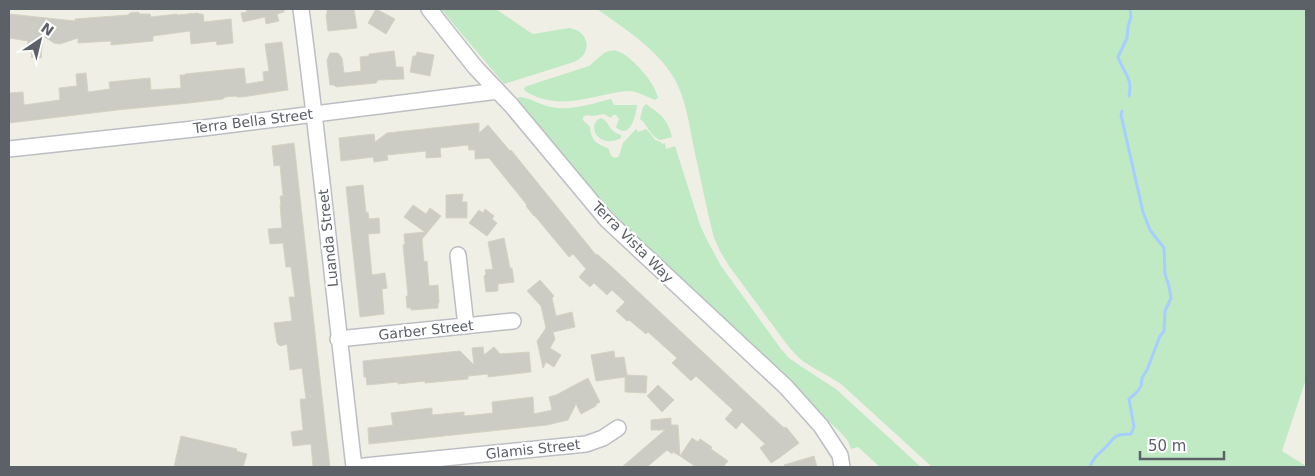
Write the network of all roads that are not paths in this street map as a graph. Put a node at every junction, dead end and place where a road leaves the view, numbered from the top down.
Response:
1 (301, 9) edge
2 (429, 9) edge
3 (498, 91) junction
4 (315, 113) junction
5 (9, 149) edge
6 (458, 255) dead end
7 (513, 321) dead end
8 (466, 326) junction
9 (338, 339) junction
10 (618, 428) dead end
11 (354, 467) edge
12 (842, 467) edge

1 - 4 street, Luanda Street
2 - 3 street, Terra Vista Way
3 - 4 street, Terra Bella Street
3 - 12 street, Terra Vista Way
4 - 5 street, Terra Bella Street
4 - 9 street, Luanda Street
6 - 8 street
7 - 8 street, Garber Street
8 - 9 street, Garber Street
9 - 11 street, Luanda Street
10 - 11 street, Glamis Street

